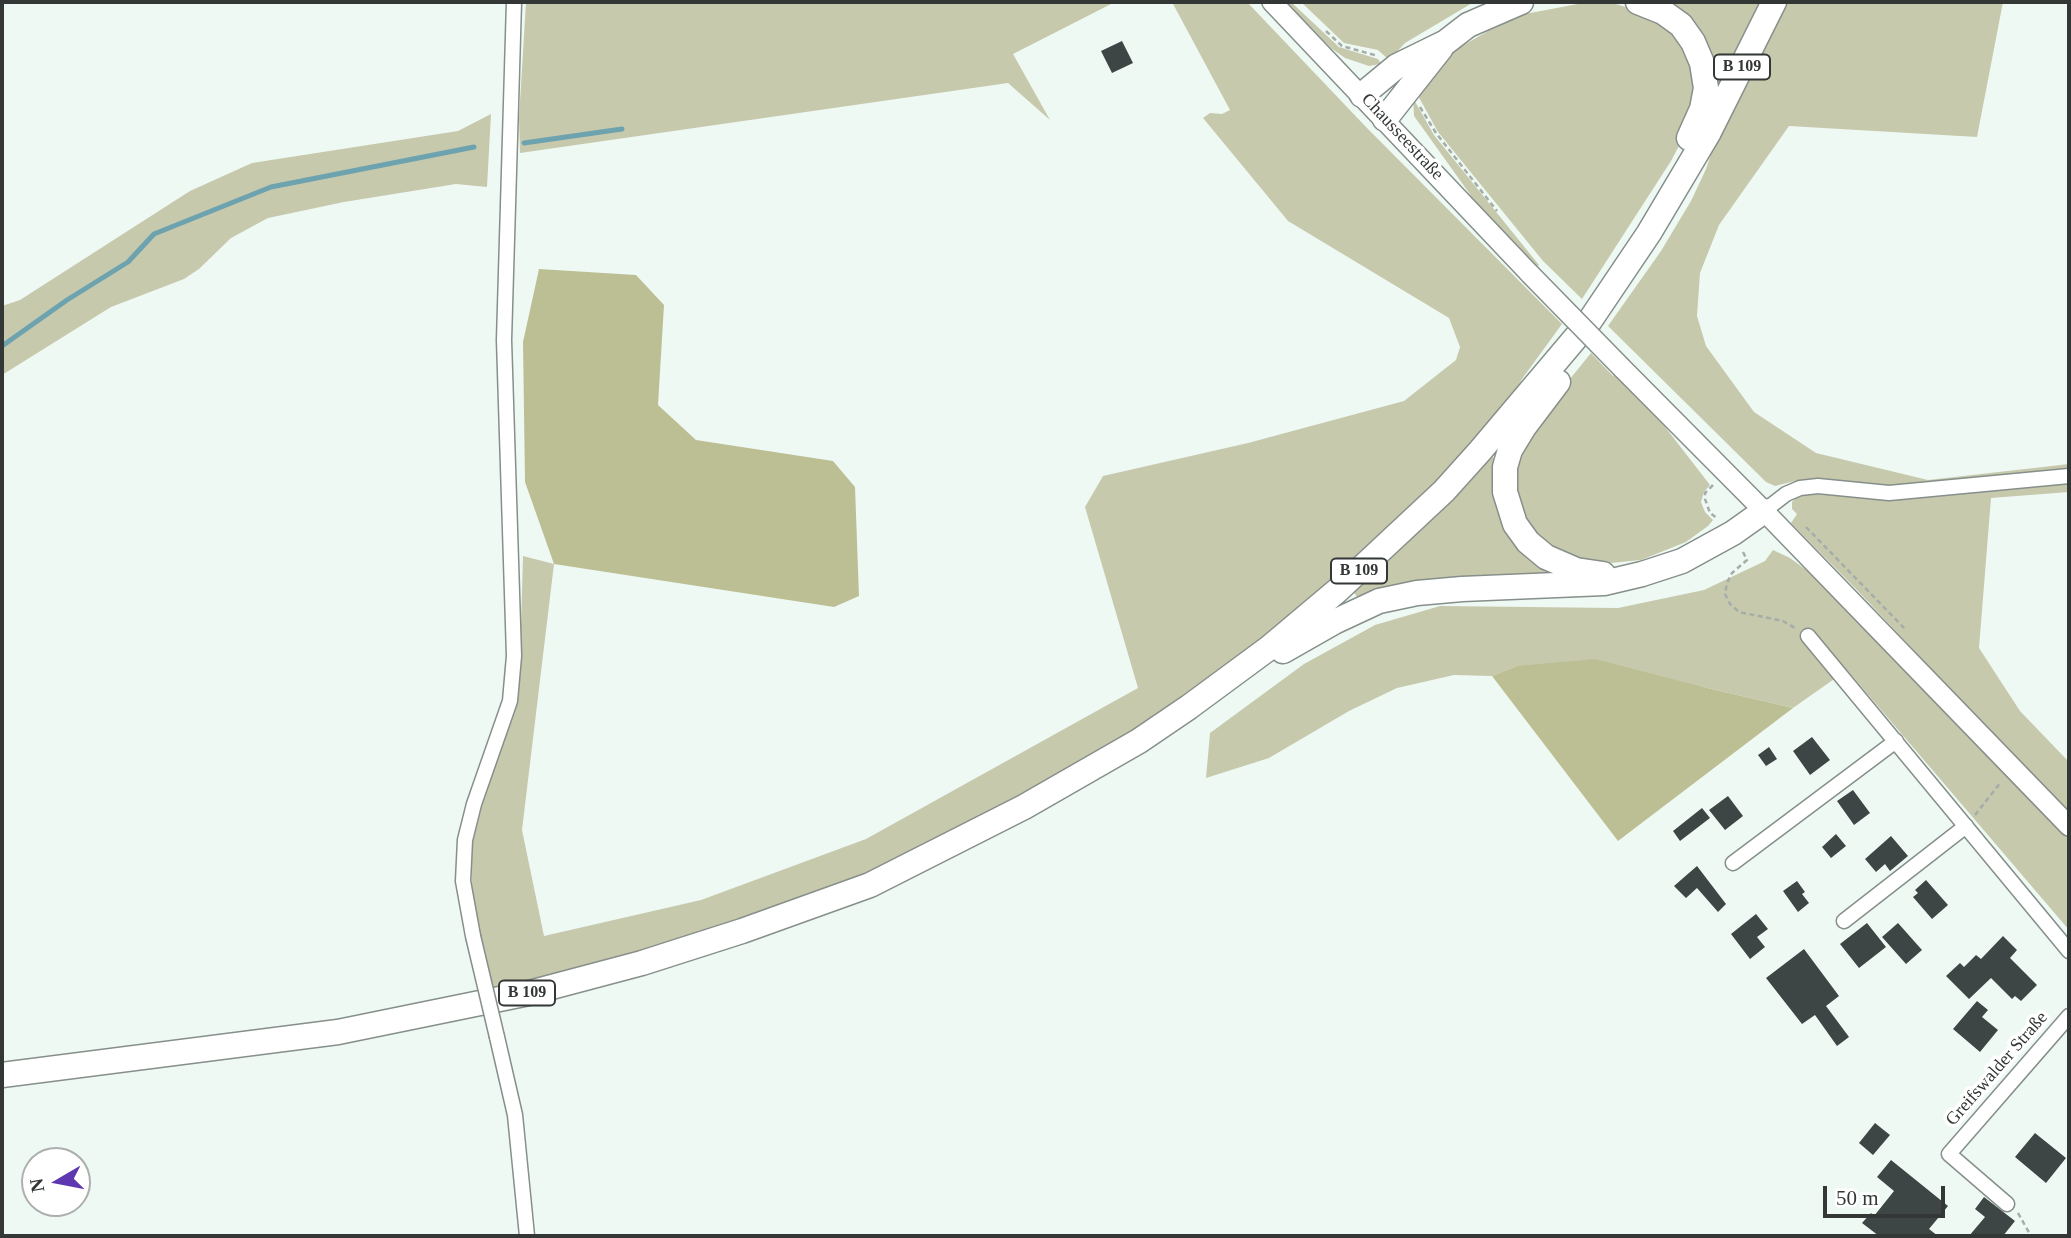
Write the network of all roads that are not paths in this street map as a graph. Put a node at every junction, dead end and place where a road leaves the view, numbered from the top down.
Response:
1 (514, 2) edge
2 (1272, 2) edge
3 (1521, 2) edge
4 (1638, 2) edge
5 (1774, 2) edge
6 (1446, 42) junction
7 (1362, 94) junction
8 (1385, 119) junction
9 (1649, 233) junction
10 (1575, 339) junction
11 (2069, 476) edge
12 (1765, 511) junction
13 (1642, 574) junction
14 (1808, 636) road end
15 (1189, 707) junction
16 (1896, 741) junction
17 (1966, 826) junction
18 (2069, 826) edge
19 (1733, 863) dead end
20 (1844, 921) dead end
21 (2069, 951) edge
22 (2069, 1016) edge
23 (2, 1075) edge
24 (2007, 1204) road end
25 (527, 1236) edge

1 - 25 street, bridge
2 - 7 main road, Chausseestraße
3 - 6 highway
4 - 9 highway
5 - 9 highway, B 109
6 - 7 highway
6 - 8 highway
7 - 8 main road, Chausseestraße
8 - 12 main road, Chausseestraße, bridge
9 - 10 highway, B 109
10 - 13 highway
10 - 15 highway, B 109
11 - 12 street
12 - 13 highway
12 - 18 main road, Chausseestraße
13 - 15 highway
14 - 16 street
15 - 23 highway, B 109
16 - 17 street
16 - 19 street
17 - 20 street
17 - 21 street
22 - 24 street, Greifswalder Straße

